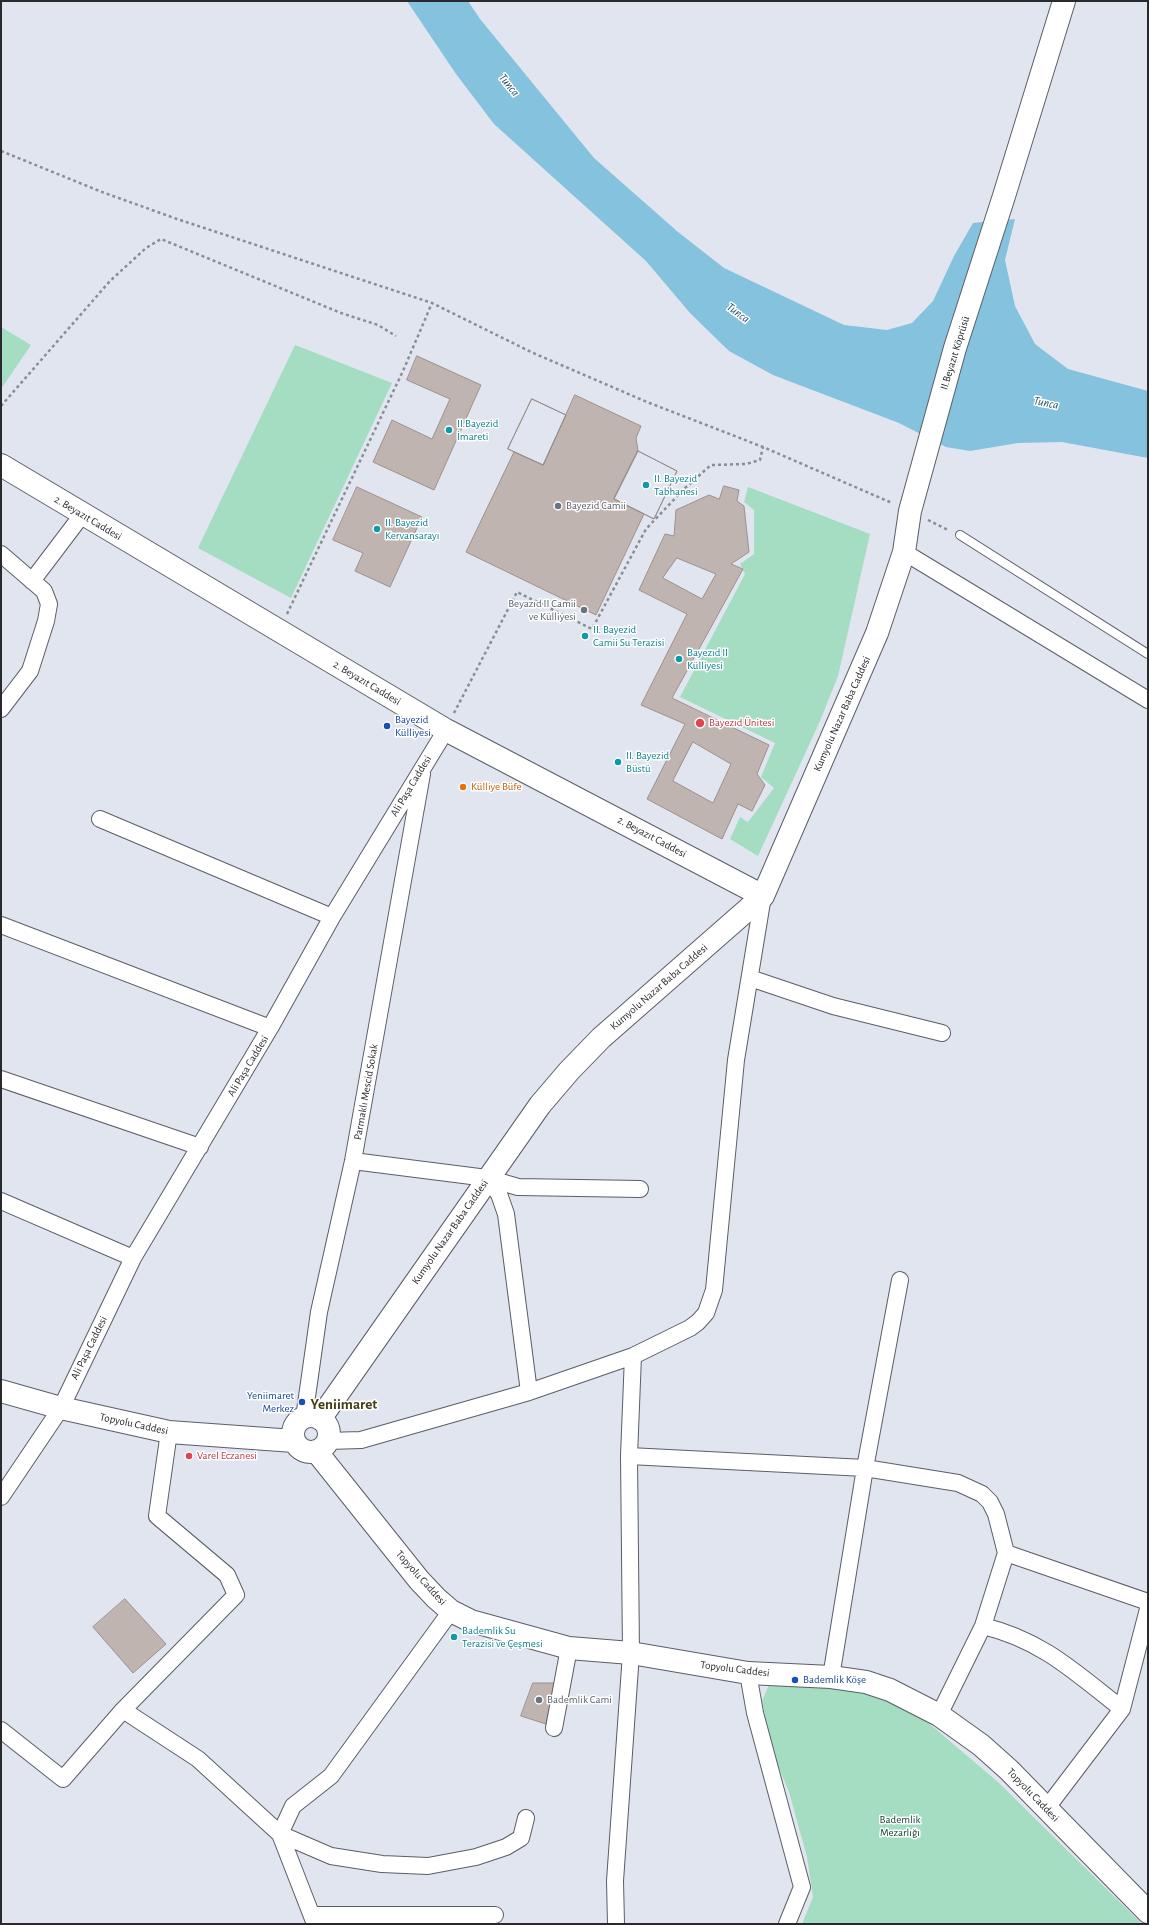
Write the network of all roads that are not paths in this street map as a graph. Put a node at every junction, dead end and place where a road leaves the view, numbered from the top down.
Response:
1 (1064, 1) edge
2 (1, 465) edge
3 (910, 511) joint
4 (82, 515) junction
5 (960, 536) road end
6 (904, 552) junction
7 (1, 554) edge
8 (32, 581) junction
9 (1148, 654) edge
10 (1148, 700) edge
11 (1, 709) edge
12 (446, 730) junction
13 (424, 765) junction
14 (100, 819) dead end
15 (763, 896) junction
16 (332, 917) junction
17 (1, 925) edge
18 (750, 978) junction
19 (270, 1028) junction
20 (942, 1033) dead end
21 (1, 1079) edge
22 (200, 1147) junction
23 (354, 1161) junction
24 (487, 1178) junction
25 (640, 1189) dead end
26 (1, 1201) edge
27 (133, 1258) junction
28 (900, 1280) dead end
29 (633, 1356) junction
30 (1, 1391) edge
31 (529, 1392) junction
32 (61, 1408) junction
33 (312, 1418) junction
34 (169, 1432) junction
35 (294, 1440) junction
36 (322, 1446) junction
37 (629, 1456) junction
38 (865, 1468) junction
39 (1, 1497) edge
40 (1006, 1553) junction
41 (1148, 1602) edge
42 (1148, 1609) edge
43 (451, 1611) junction
44 (983, 1626) junction
45 (569, 1648) junction
46 (631, 1653) junction
47 (748, 1673) junction
48 (831, 1677) junction
49 (123, 1710) junction
50 (1122, 1710) junction
51 (939, 1715) junction
52 (554, 1728) dead end
53 (1, 1730) edge
54 (1046, 1809) junction
55 (526, 1818) dead end
56 (280, 1834) junction
57 (1148, 1912) edge
58 (495, 1915) dead end
59 (313, 1919) edge
60 (616, 1924) edge
61 (787, 1924) edge

1 - 3 street, II.Beyazıt Köprüsü
2 - 4 street, 2. Beyazıt Caddesi
3 - 6 street, Kumyolu Nazar Baba Caddesi
4 - 8 street
4 - 12 street, 2. Beyazıt Caddesi
5 - 9 lane
6 - 10 street
6 - 15 street, Kumyolu Nazar Baba Caddesi
7 - 8 street
8 - 11 street
12 - 13 street, Ali Paşa Caddesi
12 - 15 street, 2. Beyazıt Caddesi
13 - 16 street, Ali Paşa Caddesi
13 - 23 street, Parmaklı Mescid Sokak
14 - 16 street
15 - 18 street
15 - 24 street, Kumyolu Nazar Baba Caddesi
16 - 19 street, Ali Paşa Caddesi
17 - 19 street
18 - 20 street
18 - 29 street
19 - 22 street, Ali Paşa Caddesi
21 - 22 street
22 - 27 street, Ali Paşa Caddesi
23 - 24 street
23 - 33 street, Parmaklı Mescid Sokak
24 - 25 street
24 - 31 street
24 - 33 street, Kumyolu Nazar Baba Caddesi
26 - 27 street
27 - 32 street, Ali Paşa Caddesi
28 - 38 street
29 - 31 street
29 - 37 street
30 - 32 street, Topyolu Caddesi
31 - 36 street
32 - 34 street, Topyolu Caddesi
32 - 39 street, Ali Paşa Caddesi
33 - 35 street
33 - 36 street
34 - 35 street, Topyolu Caddesi
34 - 49 street
35 - 36 street
36 - 43 street, Topyolu Caddesi
37 - 38 street
37 - 46 street
38 - 40 street
38 - 48 street
40 - 41 street
40 - 44 street
42 - 50 street
43 - 45 street, Topyolu Caddesi
43 - 56 street
44 - 50 street
44 - 51 street
45 - 46 street, Topyolu Caddesi
45 - 52 street
46 - 47 street, Topyolu Caddesi
46 - 60 street
47 - 48 street, Topyolu Caddesi
47 - 61 street
48 - 51 street, Topyolu Caddesi
49 - 53 street
49 - 56 street
50 - 54 street
51 - 54 street, Topyolu Caddesi
54 - 57 street, Topyolu Caddesi
55 - 56 street
56 - 59 street
58 - 59 street

